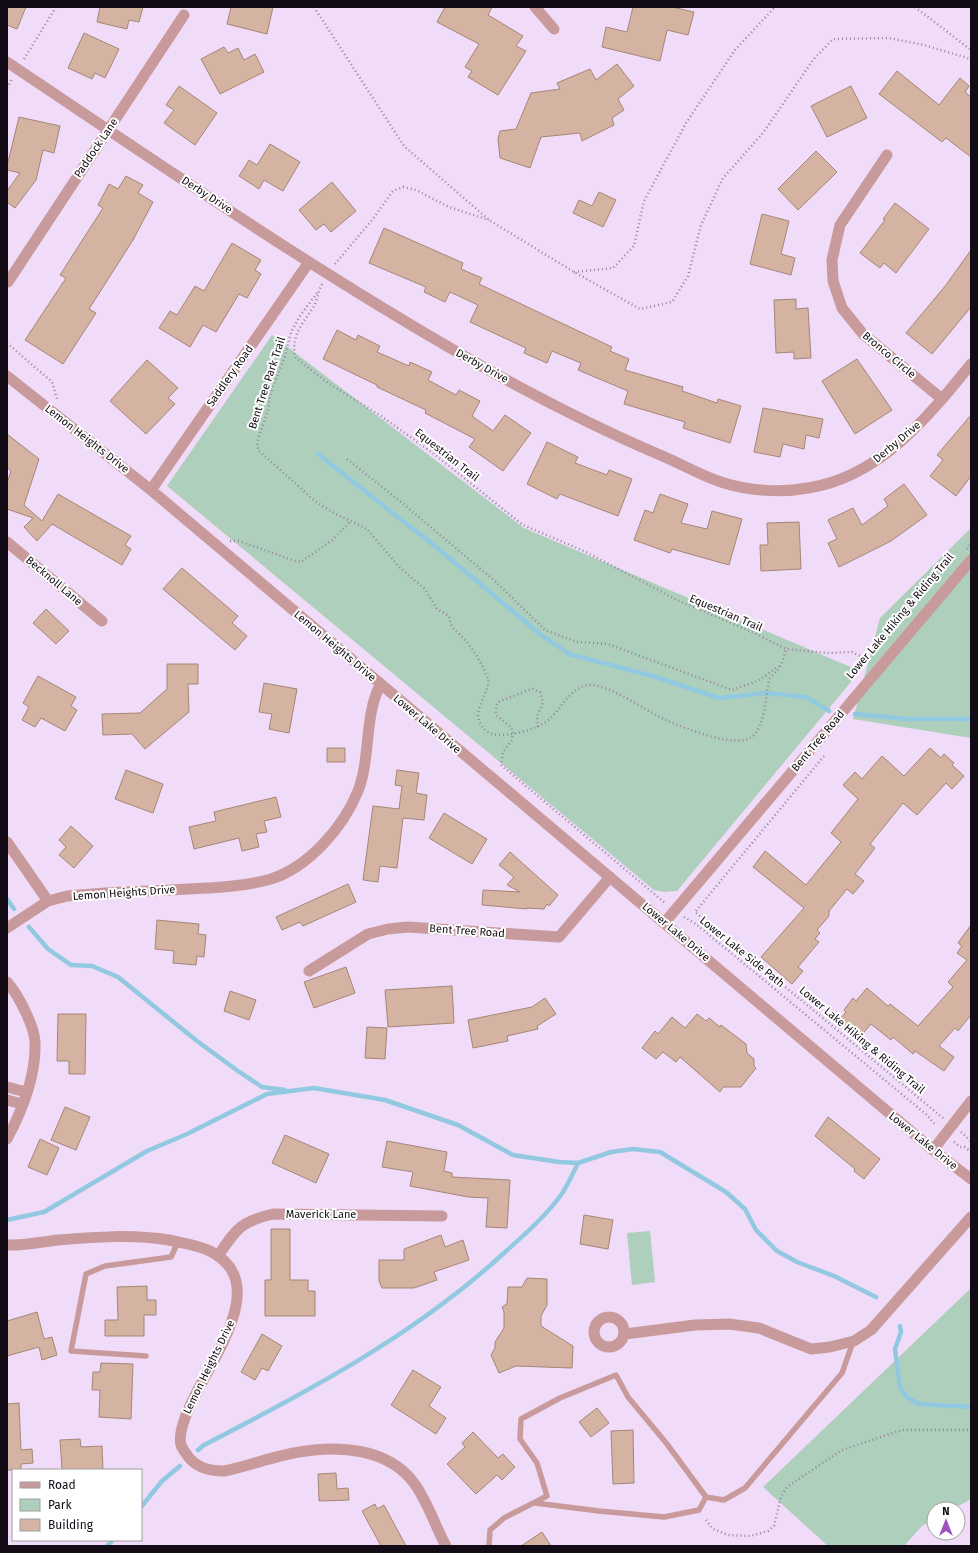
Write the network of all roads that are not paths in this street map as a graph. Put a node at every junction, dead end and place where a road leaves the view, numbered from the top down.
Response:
1 (535, 7) edge
2 (184, 15) dead end
3 (554, 29) dead end
4 (7, 62) edge
5 (108, 130) junction
6 (887, 155) dead end
7 (309, 262) junction
8 (8, 282) edge
9 (971, 364) edge
10 (7, 376) edge
11 (942, 399) junction
12 (151, 490) junction
13 (7, 542) edge
14 (971, 560) edge
15 (102, 621) dead end
16 (380, 685) junction
17 (7, 842) edge
18 (610, 878) junction
19 (48, 901) junction
20 (665, 922) junction
21 (7, 928) edge
22 (309, 971) dead end
23 (7, 982) edge
24 (7, 1087) edge
25 (26, 1092) junction
26 (7, 1100) edge
27 (971, 1101) edge
28 (22, 1104) junction
29 (7, 1139) edge
30 (933, 1150) junction
31 (971, 1178) edge
32 (442, 1216) dead end
33 (971, 1218) edge
34 (178, 1242) junction
35 (7, 1245) edge
36 (218, 1256) junction
37 (625, 1334) dead end
38 (854, 1341) junction
39 (146, 1356) dead end
40 (706, 1497) junction
41 (535, 1503) junction
42 (446, 1546) edge
43 (489, 1546) edge

1 - 3 street
2 - 5 street, Paddock Lane
4 - 5 street, Derby Drive
5 - 7 street, Derby Drive
5 - 8 street, Paddock Lane
6 - 11 street, Bronco Circle
7 - 11 street, Derby Drive
7 - 12 street, Saddlery Road
9 - 11 street, Derby Drive
10 - 12 street, Lemon Heights Drive
12 - 16 street, Lemon Heights Drive
13 - 15 street, Becknoll Lane
14 - 20 street, Bent Tree Road
16 - 18 street, Lower Lake Drive
16 - 19 street, Lemon Heights Drive
17 - 19 street
18 - 20 street, Lower Lake Drive
18 - 22 street, Bent Tree Road
19 - 21 street, Lemon Heights Drive
20 - 30 street, Lower Lake Drive
23 - 25 street
24 - 25 street
25 - 28 street
26 - 28 street
27 - 30 street
28 - 29 street
30 - 31 street, Lower Lake Drive
32 - 36 street, Maverick Lane
33 - 38 street
34 - 35 street, Lemon Heights Drive
34 - 36 street, Lemon Heights Drive
34 - 39 lane
36 - 42 street, Lemon Heights Drive
37 - 38 street
38 - 40 lane
40 - 41 lane
40 - 41 lane
41 - 43 lane

